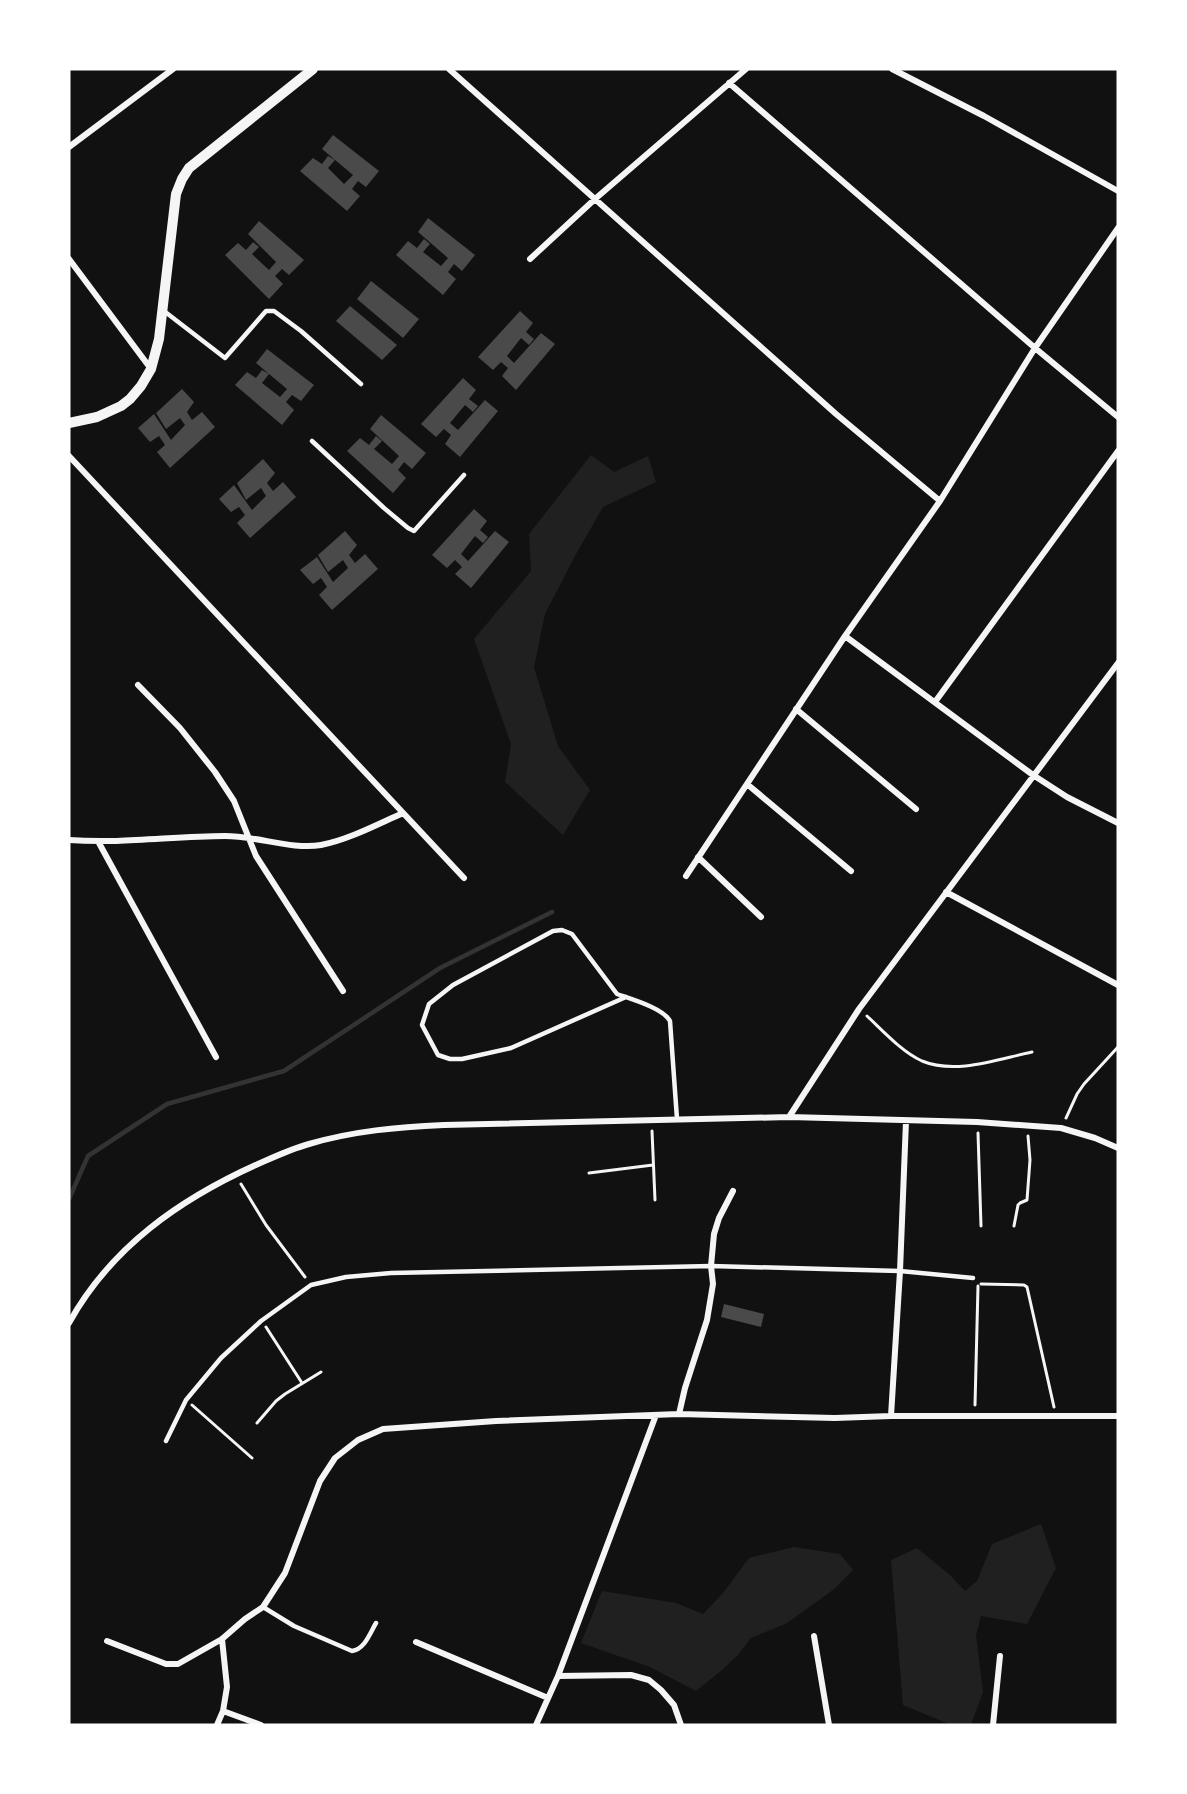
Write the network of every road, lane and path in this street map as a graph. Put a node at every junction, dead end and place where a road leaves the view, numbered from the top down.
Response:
1 (173, 69) edge
2 (313, 69) edge
3 (449, 69) edge
4 (746, 69) edge
5 (892, 69) edge
6 (729, 82) junction
7 (69, 147) edge
8 (1118, 191) edge
9 (595, 199) junction
10 (1118, 228) edge
11 (69, 259) edge
12 (530, 260) dead end
13 (162, 310) junction
14 (1035, 348) junction
15 (151, 369) junction
16 (361, 384) dead end
17 (1118, 417) edge
18 (69, 423) edge
19 (312, 441) dead end
20 (1118, 451) edge
21 (69, 456) edge
22 (464, 475) dead end
23 (940, 501) junction
24 (844, 636) junction
25 (1118, 663) edge
26 (138, 685) dead end
27 (934, 702) junction
28 (796, 709) junction
29 (1033, 775) junction
30 (747, 784) junction
31 (916, 809) dead end
32 (403, 813) junction
33 (1118, 823) edge
34 (249, 837) junction
35 (69, 840) edge
36 (99, 843) junction
37 (698, 857) junction
38 (851, 871) dead end
39 (686, 876) dead end
40 (464, 878) dead end
41 (946, 892) junction
42 (761, 917) dead end
43 (1118, 985) edge
44 (343, 991) dead end
45 (626, 997) junction
46 (859, 1009) junction
47 (1118, 1047) edge
48 (1032, 1052) dead end
49 (216, 1056) dead end
50 (789, 1117) junction
51 (677, 1119) junction
52 (651, 1120) junction
53 (906, 1121) junction
54 (977, 1122) junction
55 (1028, 1125) junction
56 (1061, 1128) junction
57 (1118, 1148) edge
58 (652, 1166) junction
59 (589, 1173) dead end
60 (236, 1174) junction
61 (734, 1191) dead end
62 (655, 1200) dead end
63 (981, 1226) dead end
64 (1014, 1226) dead end
65 (711, 1266) junction
66 (900, 1271) junction
67 (973, 1278) dead end
68 (311, 1285) junction
69 (261, 1321) junction
70 (69, 1323) edge
71 (321, 1372) dead end
72 (302, 1383) junction
73 (186, 1400) junction
74 (679, 1414) junction
75 (656, 1415) junction
76 (891, 1416) junction
77 (975, 1416) junction
78 (1056, 1416) junction
79 (1118, 1416) edge
80 (257, 1423) dead end
81 (166, 1441) dead end
82 (252, 1458) dead end
83 (263, 1607) junction
84 (376, 1623) dead end
85 (814, 1636) dead end
86 (222, 1639) junction
87 (107, 1641) dead end
88 (416, 1642) dead end
89 (1000, 1656) dead end
90 (558, 1676) junction
91 (548, 1698) junction
92 (223, 1711) junction
93 (217, 1725) edge
94 (261, 1725) edge
95 (536, 1725) edge
96 (681, 1725) edge
97 (829, 1725) edge
98 (993, 1725) edge

1 - 7 street
2 - 13 street
3 - 9 street
4 - 6 street
5 - 8 street
6 - 9 street
6 - 14 street
9 - 12 street
9 - 23 street
10 - 14 street
11 - 15 street
13 - 15 street
13 - 16 lane
14 - 17 street
14 - 23 street
15 - 18 street
19 - 22 lane
20 - 27 street
21 - 32 street
23 - 24 street
24 - 27 street
24 - 28 street
25 - 29 street
26 - 34 street
27 - 29 street
28 - 30 street
28 - 31 street
29 - 33 street
29 - 41 street
30 - 37 street
30 - 38 street
32 - 34 street
32 - 40 street
34 - 36 street
34 - 44 street
35 - 36 street
36 - 49 street
37 - 39 street
37 - 42 street
41 - 43 street
41 - 46 street
45 - 45 lane
45 - 51 lane
46 - 48 path
46 - 50 street
47 - 56 path
50 - 51 street
50 - 53 street
51 - 52 street
52 - 58 path
52 - 60 street
53 - 54 street
53 - 66 street
54 - 55 street
54 - 63 path
55 - 56 street
55 - 64 path
56 - 57 street
58 - 59 path
58 - 62 path
60 - 68 path
60 - 70 street
61 - 65 street
65 - 66 lane
65 - 68 lane
65 - 74 street
66 - 67 lane
66 - 76 street
68 - 69 lane
69 - 72 path
69 - 73 lane
71 - 72 path
72 - 80 path
73 - 81 lane
73 - 82 path
74 - 75 street
74 - 76 street
75 - 83 street
75 - 90 street
76 - 77 street
77 - 78 street
77 - 78 path
78 - 79 street
83 - 84 lane
83 - 86 street
85 - 97 street
86 - 87 street
86 - 92 street
88 - 91 street
89 - 98 street
90 - 91 street
90 - 96 street
91 - 95 street
92 - 93 street
92 - 94 street

